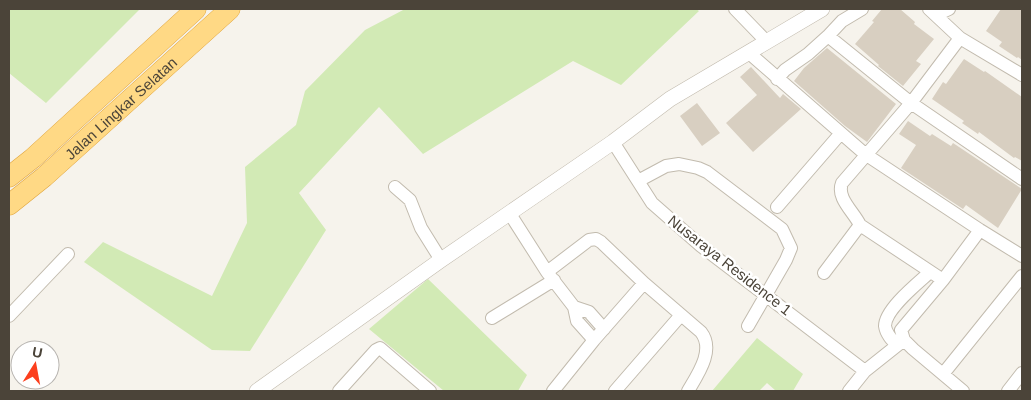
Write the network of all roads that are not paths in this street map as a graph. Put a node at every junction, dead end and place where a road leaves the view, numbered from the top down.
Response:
1 (196, 9) edge
2 (230, 9) edge
3 (735, 9) edge
4 (822, 9) edge
5 (862, 9) edge
6 (949, 9) edge
7 (932, 12) edge
8 (828, 36) junction
9 (960, 38) junction
10 (766, 42) junction
11 (748, 53) junction
12 (1022, 75) edge
13 (777, 79) junction
14 (911, 103) junction
15 (841, 133) junction
16 (613, 142) junction
17 (865, 154) junction
18 (9, 177) edge
19 (1022, 179) edge
20 (638, 182) junction
21 (395, 187) dead end
22 (9, 206) edge
23 (777, 207) dead end
24 (510, 214) junction
25 (860, 225) junction
26 (980, 230) junction
27 (68, 254) dead end
28 (1022, 256) edge
29 (441, 260) junction
30 (930, 272) junction
31 (824, 273) dead end
32 (550, 276) junction
33 (1022, 276) edge
34 (943, 280) junction
35 (644, 284) junction
36 (766, 294) junction
37 (574, 307) junction
38 (681, 315) junction
39 (9, 316) edge
40 (492, 318) dead end
41 (748, 326) dead end
42 (604, 329) junction
43 (594, 340) junction
44 (901, 343) junction
45 (865, 371) junction
46 (1022, 373) edge
47 (943, 374) junction
48 (1014, 389) edge
49 (257, 391) edge
50 (340, 391) edge
51 (430, 391) edge
52 (553, 391) edge
53 (615, 391) edge
54 (688, 391) edge
55 (850, 391) edge
56 (963, 391) edge

1 - 18 highway, Jalan Lingkar Selatan
2 - 22 highway, Jalan Lingkar Selatan
3 - 10 street
4 - 10 street
5 - 8 street
6 - 7 street
7 - 9 street
8 - 13 street
8 - 14 street
9 - 12 street
9 - 14 street
10 - 11 street
11 - 13 street
11 - 16 street
13 - 15 street
14 - 17 street
14 - 19 street
15 - 17 street
15 - 23 street
16 - 20 street, Nusaraya Residence 1
16 - 24 street
17 - 25 street
17 - 26 street
20 - 36 street, Nusaraya Residence 1
20 - 36 street
21 - 29 street
24 - 29 street
24 - 32 street
25 - 30 street
25 - 31 street
26 - 28 street
26 - 34 street
27 - 39 street
29 - 49 street
30 - 34 street
30 - 44 street
32 - 35 street
32 - 37 street
32 - 40 street
33 - 47 street
34 - 44 street
35 - 38 street
35 - 42 street
36 - 41 street
36 - 45 street, Nusaraya Residence 1
37 - 42 street
37 - 43 street
38 - 53 street
38 - 54 street
42 - 43 street
43 - 52 street
44 - 45 street
44 - 47 street
45 - 55 street
46 - 48 street
47 - 56 street
50 - 51 street

